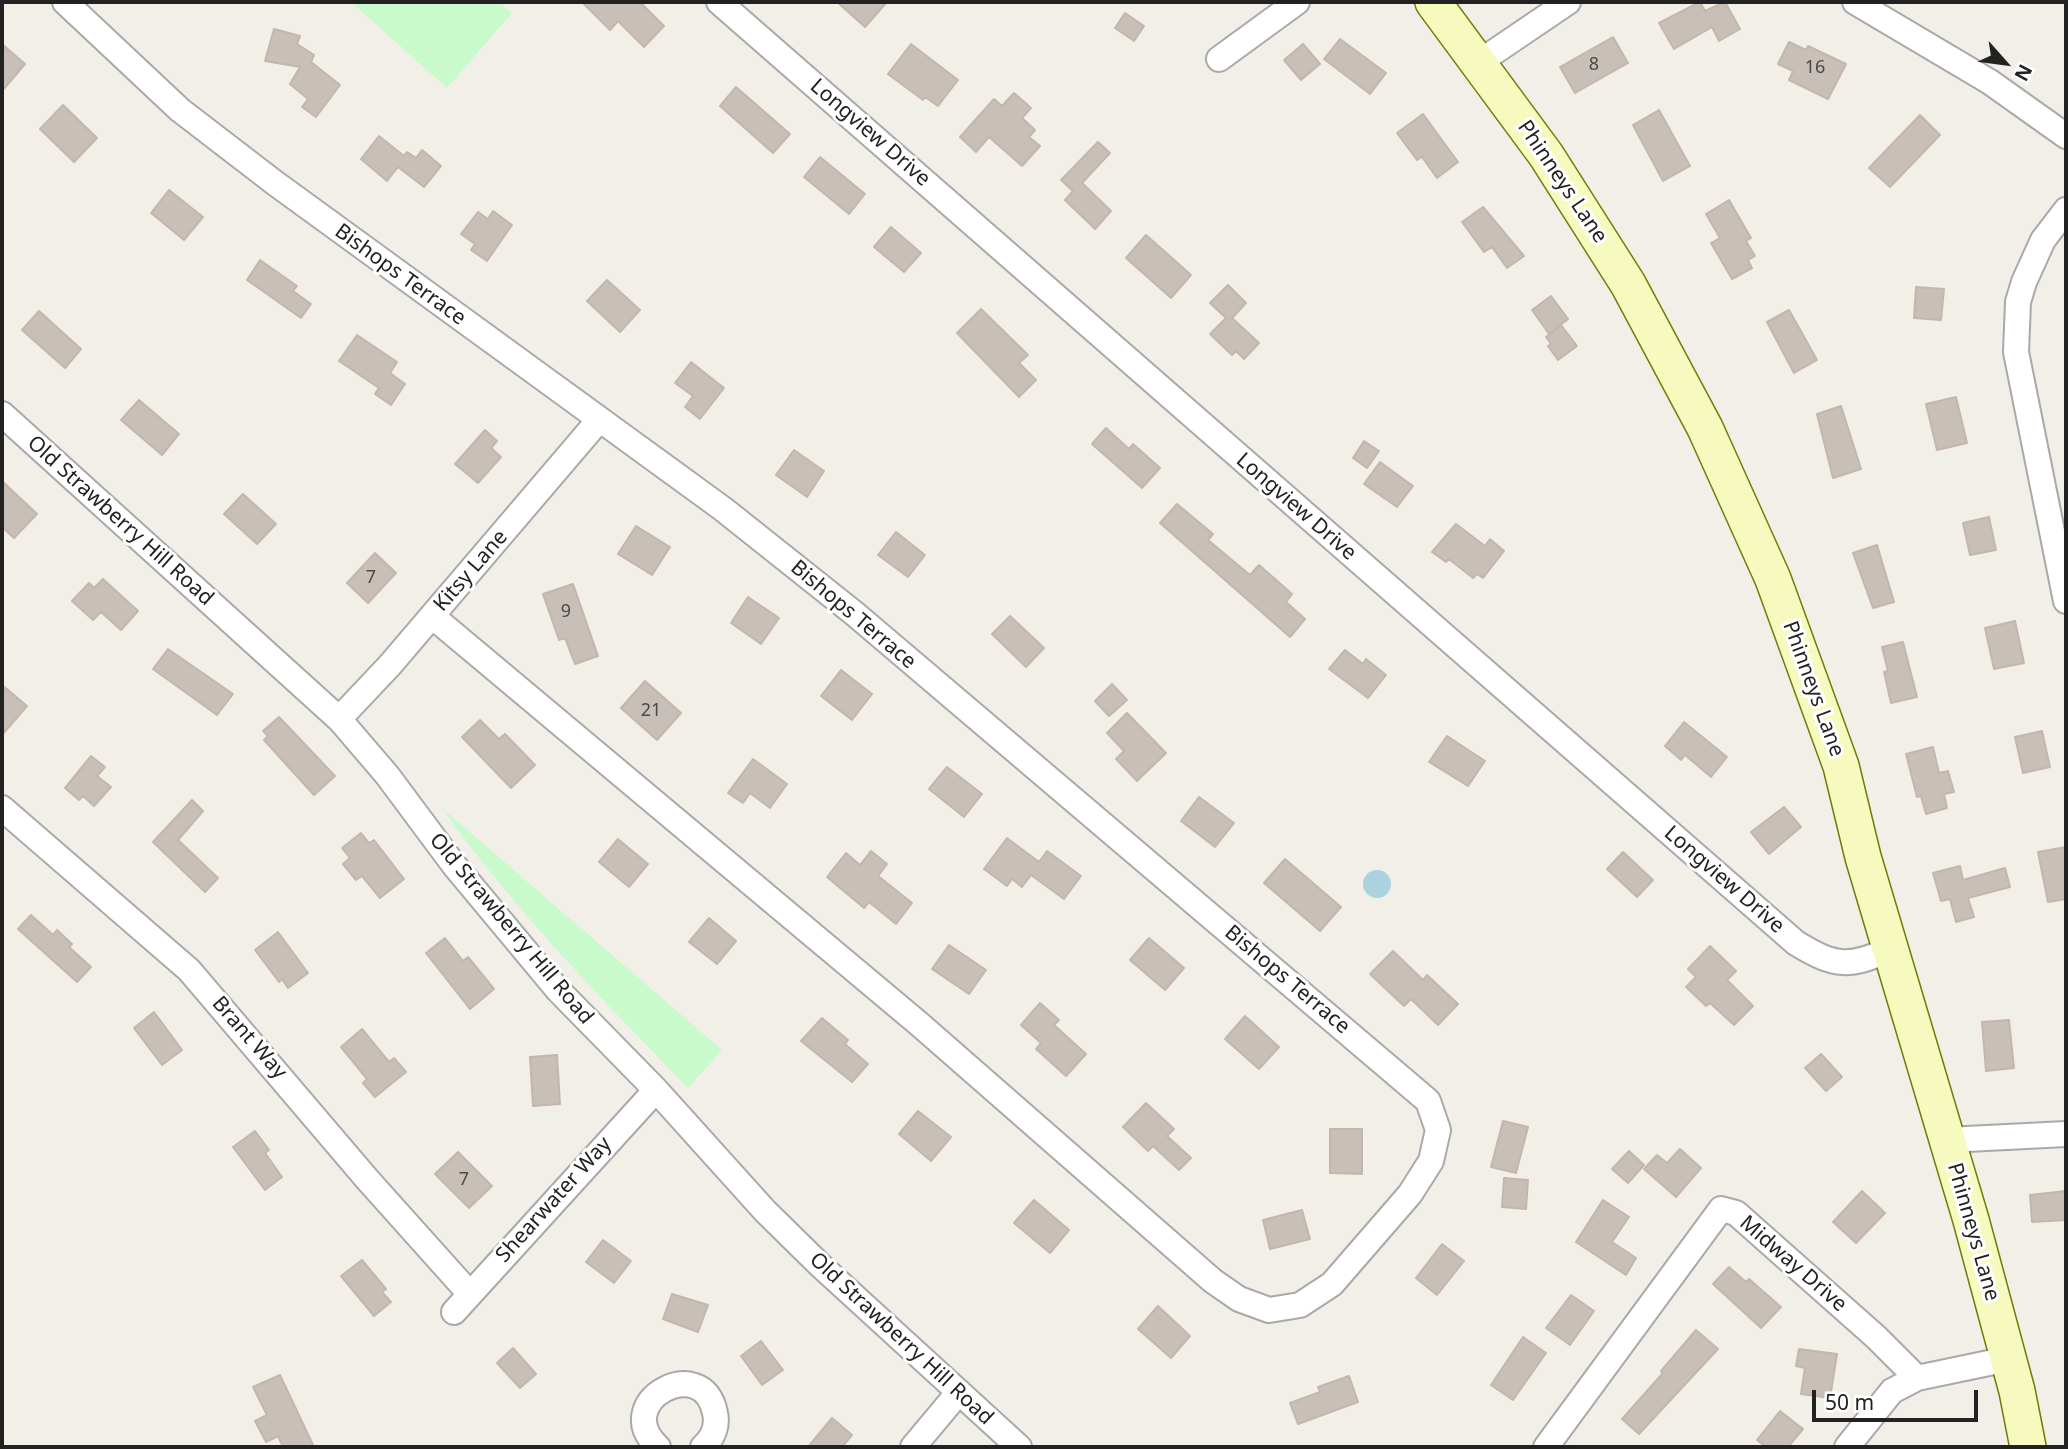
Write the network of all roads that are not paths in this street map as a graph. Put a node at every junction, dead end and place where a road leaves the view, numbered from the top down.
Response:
1 (65, 2) edge
2 (719, 2) edge
3 (1297, 2) edge
4 (1433, 2) edge
5 (1568, 2) edge
6 (1855, 2) edge
7 (1219, 59) dead end
8 (1478, 62) junction
9 (2066, 136) edge
10 (2066, 209) edge
11 (2, 414) edge
12 (599, 420) junction
13 (2066, 601) edge
14 (432, 616) junction
15 (339, 719) junction
16 (2, 808) edge
17 (1892, 949) junction
18 (656, 1090) junction
19 (2066, 1134) edge
20 (1947, 1140) junction
21 (462, 1303) joint
22 (2008, 1359) junction
23 (1917, 1378) junction
24 (960, 1392) junction
25 (707, 1446) edge
26 (658, 1447) edge
27 (913, 1447) edge
28 (1019, 1447) edge
29 (1546, 1447) edge
30 (1847, 1447) edge
31 (2028, 1447) edge

1 - 12 street, Bishops Terrace
2 - 17 street, Longview Drive
3 - 7 street
4 - 8 main road, Phinneys Lane
5 - 8 street
6 - 9 street
8 - 17 main road, Phinneys Lane
10 - 13 street
11 - 15 street, Old Strawberry Hill Road
12 - 14 street, Kitsy Lane
12 - 14 street, Bishops Terrace
14 - 15 street, Kitsy Lane
15 - 18 street, Old Strawberry Hill Road
16 - 21 street, Brant Way
17 - 20 main road, Phinneys Lane
18 - 21 street, Shearwater Way
18 - 24 street, Old Strawberry Hill Road
19 - 20 street
20 - 22 main road, Phinneys Lane
22 - 23 street
22 - 31 main road, Phinneys Lane
23 - 29 street, Midway Drive
23 - 30 street
24 - 27 street
24 - 28 street, Old Strawberry Hill Road
25 - 26 street

